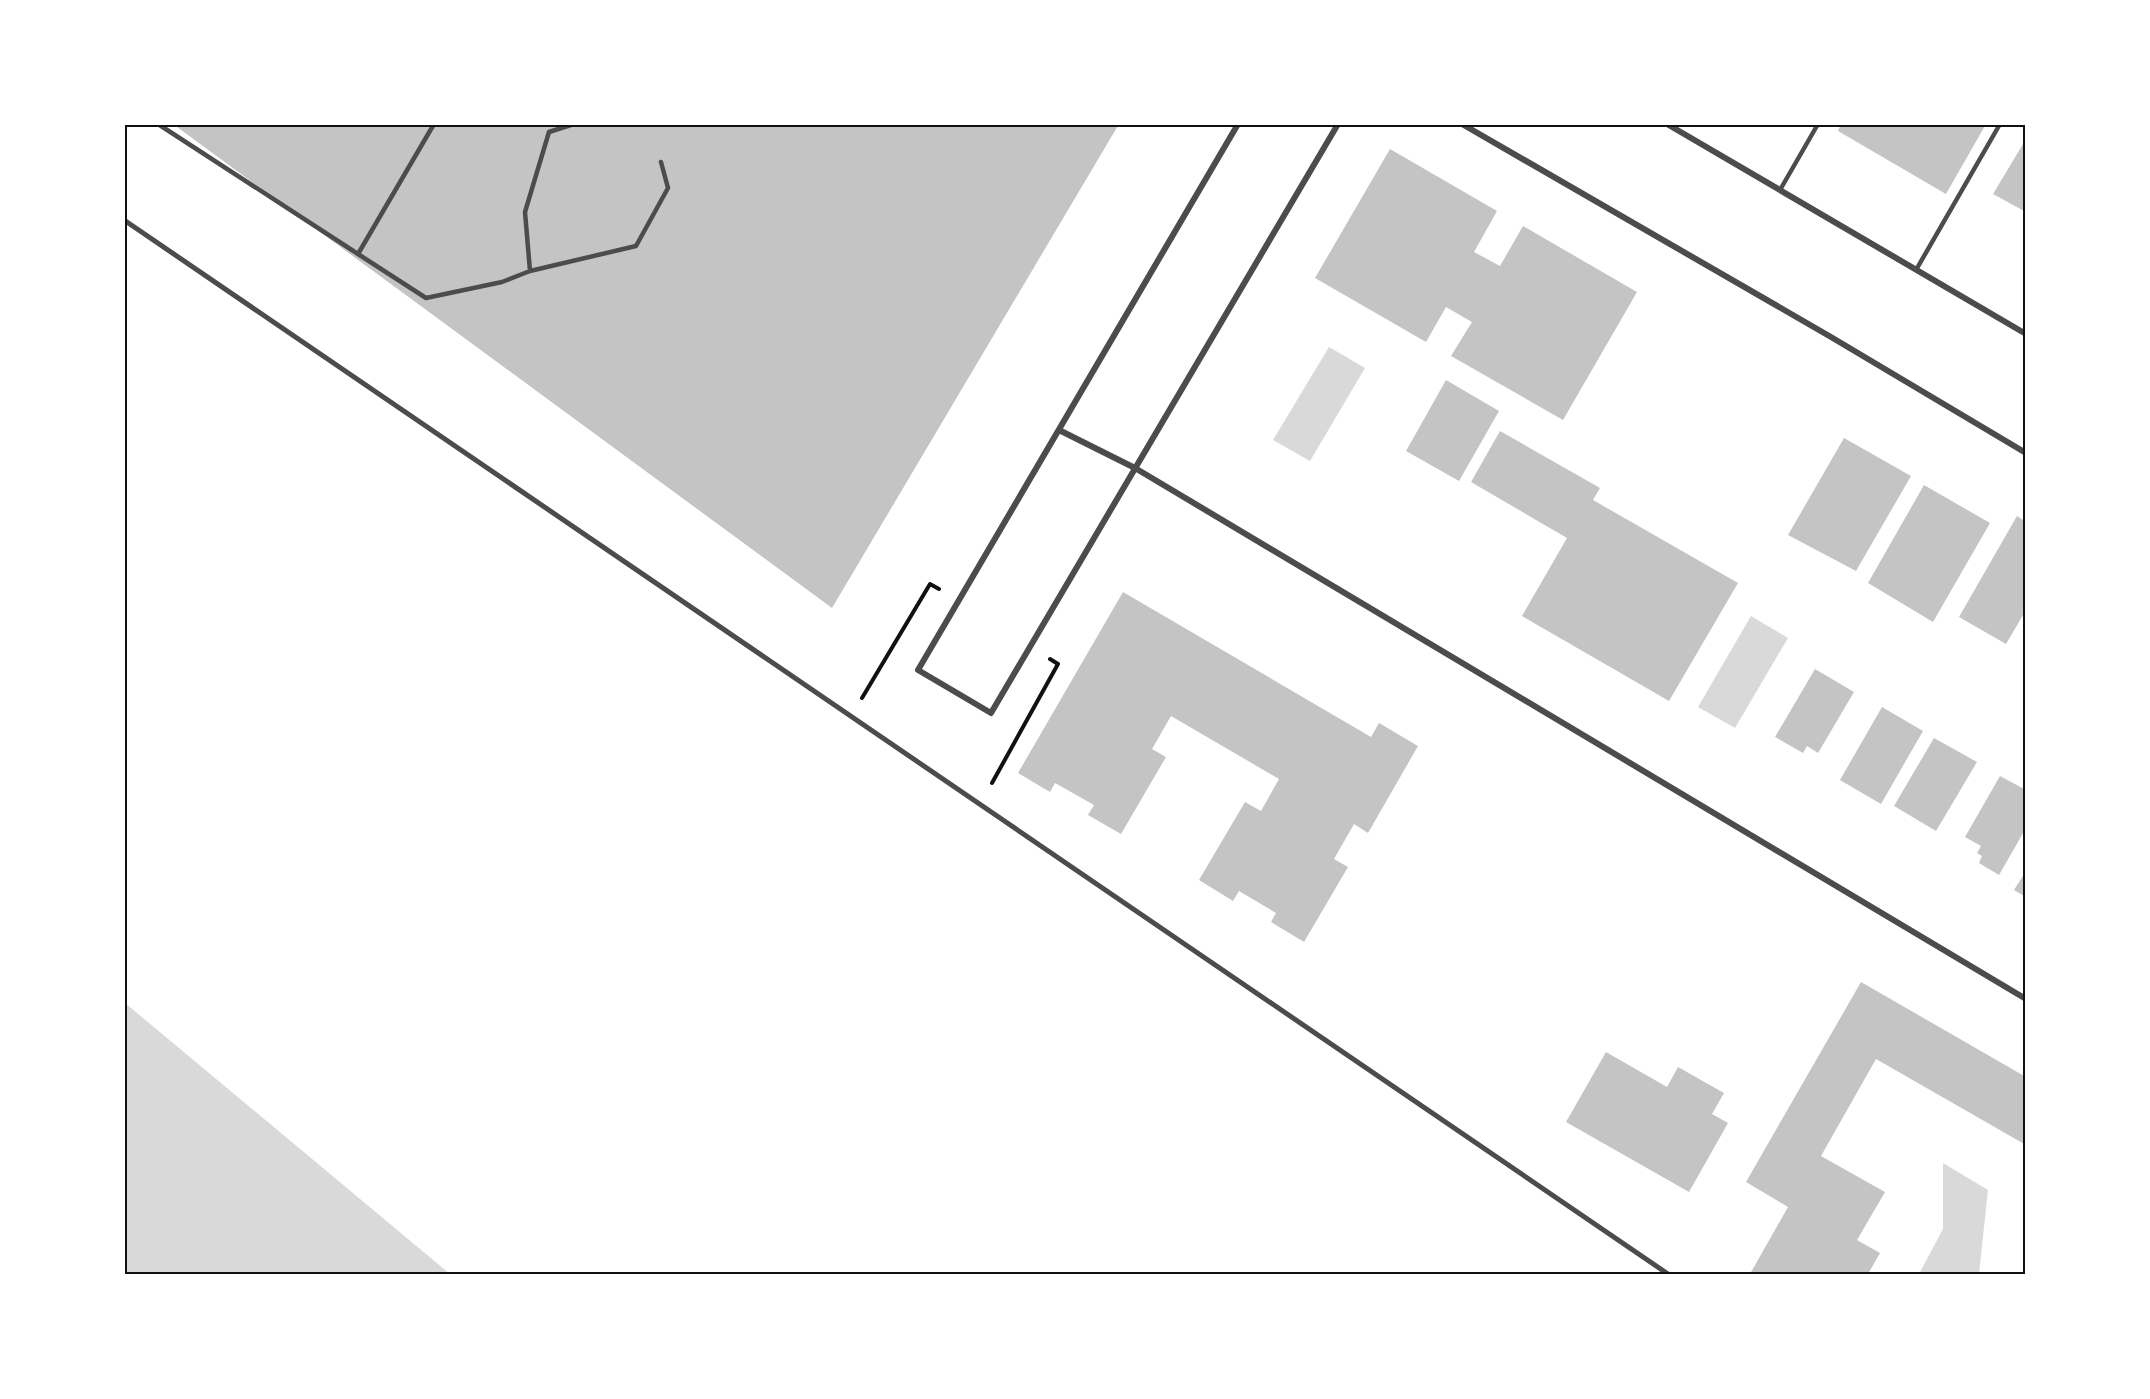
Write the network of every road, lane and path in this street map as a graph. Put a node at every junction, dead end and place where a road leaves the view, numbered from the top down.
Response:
1 (158, 124) edge
2 (434, 124) edge
3 (574, 124) edge
4 (1238, 124) edge
5 (1338, 124) edge
6 (1462, 124) edge
7 (1667, 124) edge
8 (1818, 124) edge
9 (2000, 124) edge
10 (662, 162) dead end
11 (1780, 190) junction
12 (124, 220) edge
13 (358, 254) junction
14 (1916, 270) junction
15 (530, 271) junction
16 (2025, 334) edge
17 (1059, 430) junction
18 (2025, 453) edge
19 (1136, 468) junction
20 (959, 601) junction
21 (1030, 647) junction
22 (851, 716) junction
23 (980, 805) junction
24 (2025, 999) edge
25 (1668, 1275) edge

1 - 13 lane
2 - 13 lane
3 - 15 lane
4 - 17 street
5 - 19 street
6 - 18 street
7 - 11 street
8 - 11 lane
9 - 14 lane
10 - 15 lane
11 - 14 street
12 - 22 street
13 - 15 lane
14 - 16 street
17 - 19 street
17 - 20 street
19 - 21 street
19 - 24 street
20 - 21 street
20 - 22 path
21 - 23 path
22 - 23 street
23 - 25 street

